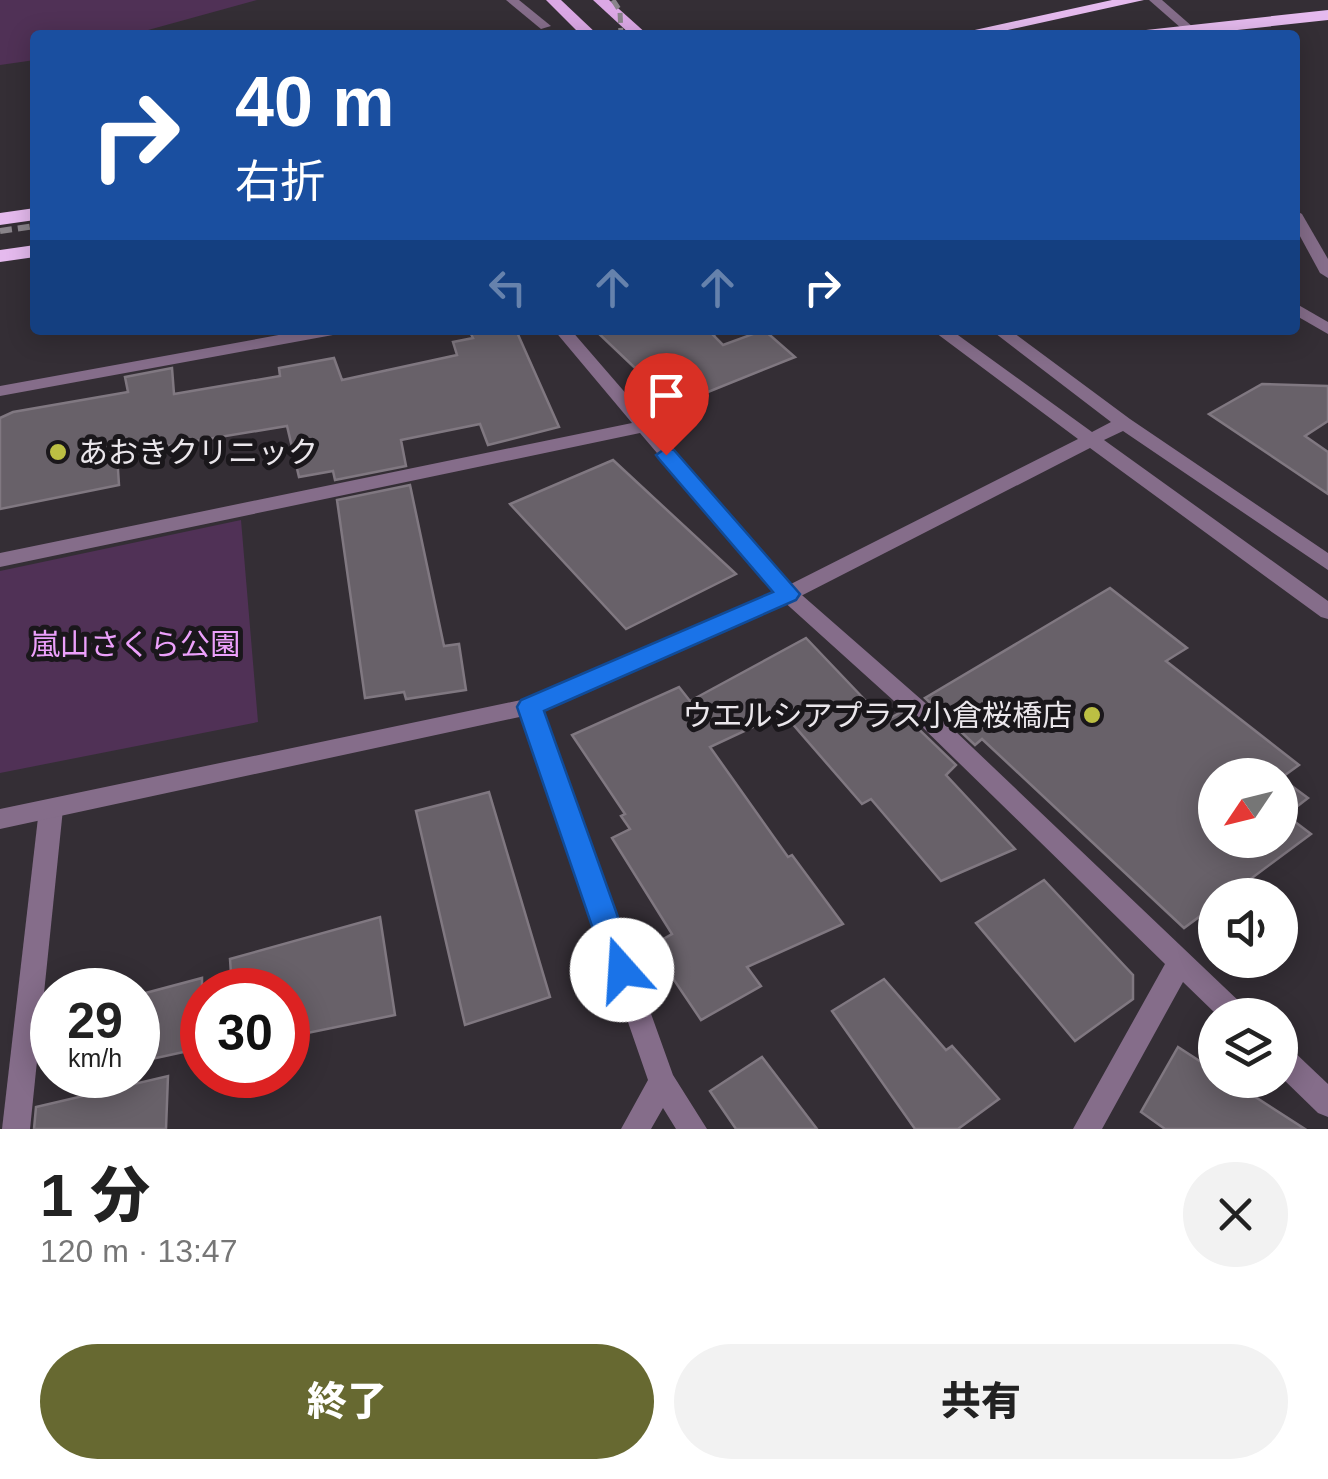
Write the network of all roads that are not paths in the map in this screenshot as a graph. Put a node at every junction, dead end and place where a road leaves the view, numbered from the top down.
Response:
1 (512, 0) edge
2 (553, 0) edge
3 (600, 0) edge
4 (1136, 0) edge
5 (1155, 0) edge
6 (1328, 16) edge
7 (545, 26) dead end
8 (585, 30) edge
9 (634, 30) edge
10 (985, 30) edge
11 (1192, 30) edge
12 (1211, 30) edge
13 (30, 215) edge
14 (0, 220) edge
15 (1300, 223) edge
16 (30, 251) edge
17 (0, 256) edge
18 (1328, 273) edge
19 (1300, 311) edge
20 (1328, 328) edge
21 (306, 335) edge
22 (566, 335) edge
23 (947, 335) edge
24 (1006, 335) edge
25 (0, 391) edge
26 (1124, 424) junction
27 (642, 427) junction
28 (1092, 443) junction
29 (0, 560) edge
30 (1328, 564) edge
31 (788, 594) junction
32 (1328, 612) edge
33 (530, 707) junction
34 (51, 809) junction
35 (0, 818) edge
36 (1179, 963) junction
37 (1217, 998) edge
38 (1298, 1074) edge
39 (662, 1082) junction
40 (1328, 1102) edge
41 (16, 1129) edge
42 (636, 1129) edge
43 (694, 1129) edge
44 (1087, 1129) edge

1 - 7 street
2 - 8 main road
3 - 9 main road
4 - 10 highway
5 - 11 street
6 - 12 highway
13 - 14 highway
15 - 18 street
16 - 17 highway
19 - 20 street
21 - 25 street
22 - 27 street
23 - 28 street
24 - 26 street
26 - 28 street
26 - 30 street
27 - 29 street
27 - 31 street
28 - 31 street
28 - 32 street
31 - 33 street
31 - 36 street
33 - 34 street
33 - 39 street
34 - 35 street
34 - 41 street
36 - 37 street
36 - 44 street
38 - 40 street
39 - 42 street
39 - 43 street

